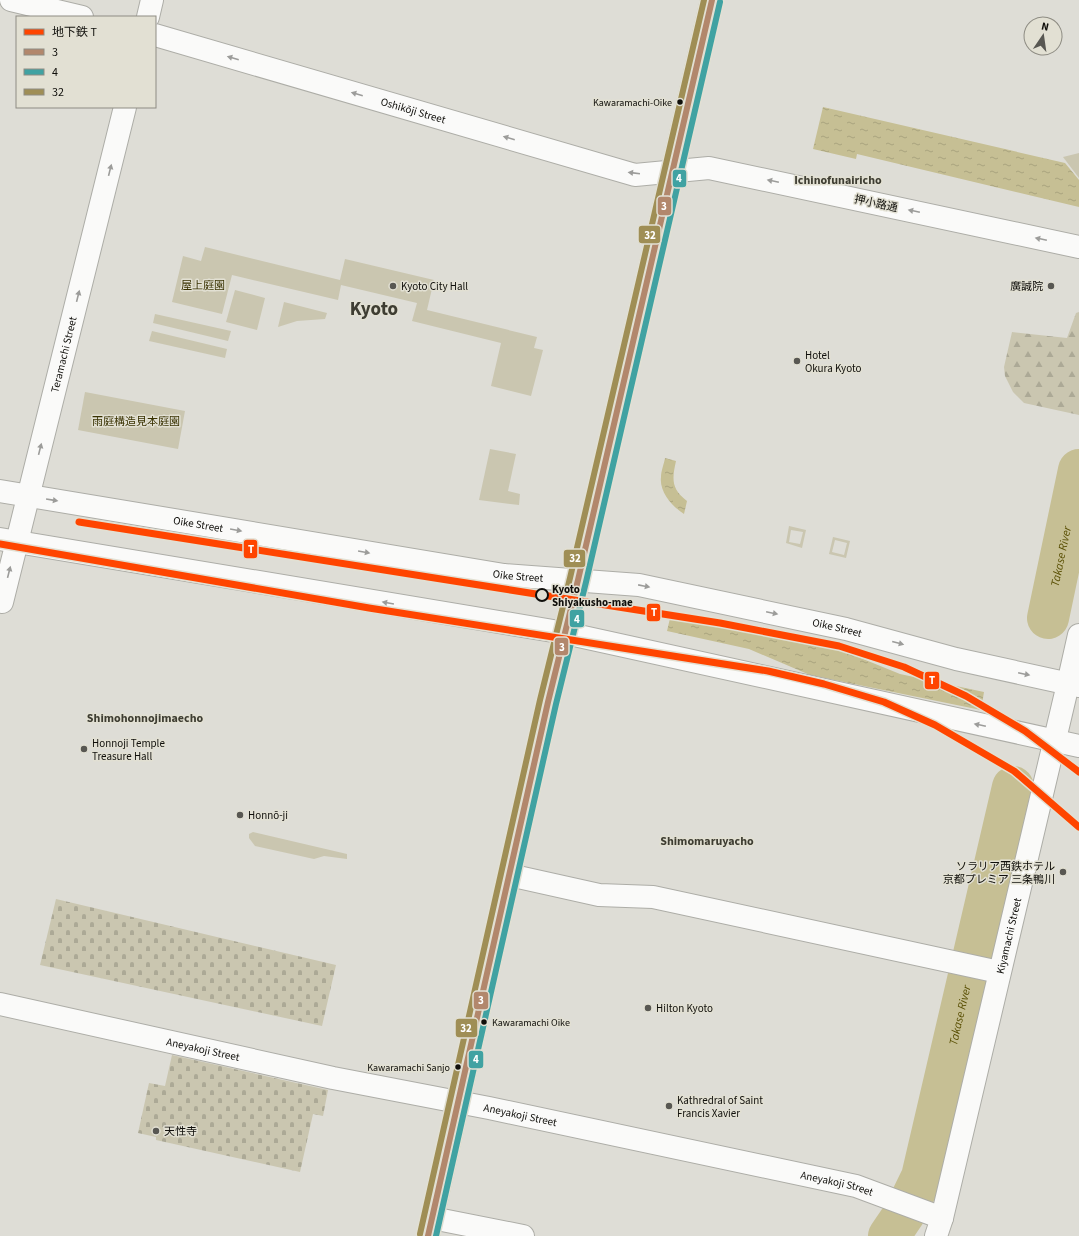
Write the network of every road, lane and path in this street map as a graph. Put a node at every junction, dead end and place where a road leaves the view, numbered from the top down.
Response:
1 (11, 0) edge
2 (152, 0) edge
3 (712, 0) edge
4 (78, 16) edge
5 (148, 16) edge
6 (156, 35) edge
7 (125, 108) edge
8 (673, 171) junction
9 (1079, 247) edge
10 (0, 491) edge
11 (28, 496) junction
12 (8, 540) edge
13 (578, 580) junction
14 (2, 602) dead end
15 (564, 633) junction
16 (1079, 635) edge
17 (1073, 685) edge
18 (1054, 742) junction
19 (1079, 746) edge
20 (509, 875) junction
21 (991, 970) junction
22 (0, 1004) edge
23 (458, 1103) junction
24 (934, 1222) edge
25 (430, 1227) edge
26 (523, 1236) edge

1 - 4 street
2 - 5 street
3 - 8 street
8 -> 6 street, Oshikōji Street
11 -> 7 street, Teramachi Street
9 -> 8 street, 押小路通
8 - 13 street
10 - 11 street, Oike Street
11 - 12 street, Teramachi Street
11 -> 13 street, Oike Street
14 -> 12 street, Teramachi Street
15 -> 12 street
13 - 15 street
13 -> 17 street, Oike Street
18 -> 15 street
15 - 20 street
16 - 17 street, Kiyamachi Street
17 - 18 street, Kiyamachi Street
18 - 19 street
18 - 21 street, Kiyamachi Street
20 - 21 street
20 - 23 street
21 - 24 street, Kiyamachi Street
22 - 23 street, Aneyakoji Street
23 - 24 street, Aneyakoji Street
23 - 25 street
25 - 26 street

